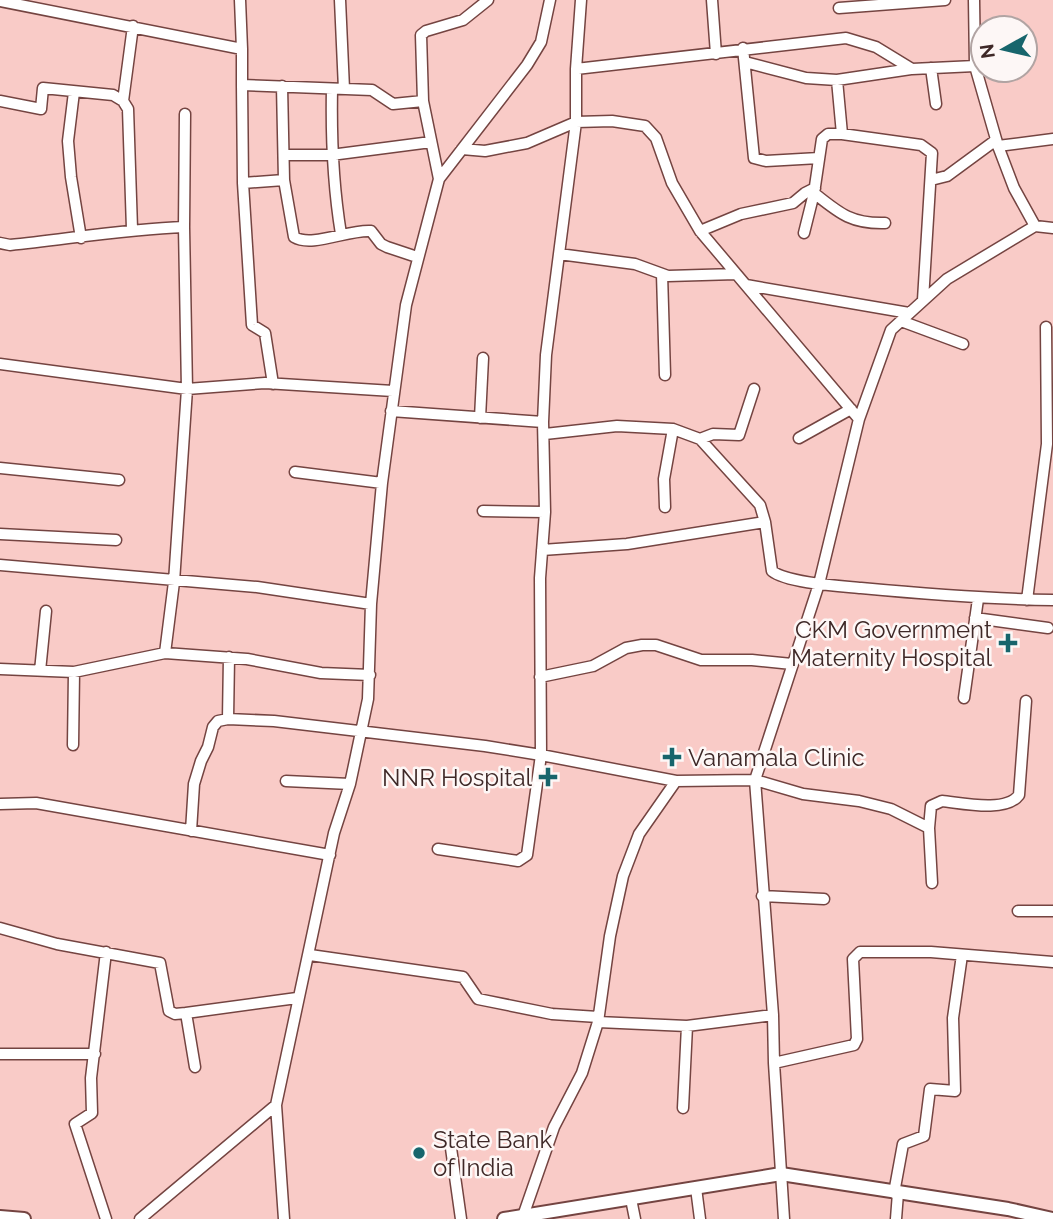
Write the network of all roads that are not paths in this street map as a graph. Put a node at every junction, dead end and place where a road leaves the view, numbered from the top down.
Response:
1 (240, 0) edge
2 (340, 0) edge
3 (488, 0) edge
4 (550, 0) edge
5 (581, 0) edge
6 (712, 0) edge
7 (945, 0) edge
8 (0, 1) edge
9 (839, 8) dead end
10 (133, 26) junction
11 (743, 48) junction
12 (242, 49) junction
13 (716, 54) junction
14 (745, 62) junction
15 (969, 66) edge
16 (931, 68) junction
17 (576, 69) junction
18 (912, 69) junction
19 (837, 80) junction
20 (980, 84) edge
21 (242, 85) junction
22 (282, 86) junction
23 (332, 89) junction
24 (344, 89) junction
25 (74, 92) junction
26 (0, 101) edge
27 (123, 101) junction
28 (423, 101) junction
29 (936, 104) dead end
30 (185, 114) dead end
31 (576, 122) junction
32 (842, 134) junction
33 (1053, 139) edge
34 (431, 142) junction
35 (997, 143) junction
36 (462, 149) junction
37 (284, 155) junction
38 (331, 155) junction
39 (819, 159) junction
40 (439, 179) junction
41 (285, 180) junction
42 (931, 180) junction
43 (243, 183) junction
44 (814, 191) junction
45 (885, 223) dead end
46 (184, 226) junction
47 (1035, 226) junction
48 (1053, 228) edge
49 (132, 229) junction
50 (700, 231) junction
51 (804, 233) dead end
52 (341, 234) junction
53 (81, 238) junction
54 (0, 243) edge
55 (559, 254) junction
56 (417, 257) junction
57 (662, 274) junction
58 (736, 274) junction
59 (745, 285) junction
60 (923, 300) junction
61 (909, 313) junction
62 (901, 321) junction
63 (1046, 327) dead end
64 (963, 344) dead end
65 (482, 358) dead end
66 (0, 364) edge
67 (665, 374) dead end
68 (273, 384) junction
69 (187, 389) junction
70 (754, 389) dead end
71 (393, 391) junction
72 (851, 409) junction
73 (391, 411) junction
74 (480, 418) junction
75 (859, 419) junction
76 (544, 422) junction
77 (673, 429) junction
78 (545, 434) junction
79 (799, 438) dead end
80 (700, 439) junction
81 (0, 468) edge
82 (295, 472) dead end
83 (119, 480) dead end
84 (382, 483) junction
85 (665, 508) dead end
86 (482, 511) dead end
87 (545, 512) junction
88 (765, 522) junction
89 (0, 534) edge
90 (116, 540) dead end
91 (542, 550) junction
92 (0, 565) edge
93 (174, 582) junction
94 (819, 583) junction
95 (978, 599) junction
96 (1027, 600) junction
97 (1053, 600) edge
98 (371, 604) junction
99 (46, 611) dead end
100 (975, 618) junction
101 (1048, 628) dead end
102 (165, 653) junction
103 (229, 657) junction
104 (792, 664) junction
105 (0, 669) edge
106 (40, 671) junction
107 (74, 672) junction
108 (370, 675) junction
109 (540, 677) junction
110 (964, 698) dead end
111 (1026, 701) dead end
112 (228, 719) junction
113 (363, 732) junction
114 (74, 745) dead end
115 (541, 755) junction
116 (755, 780) junction
117 (286, 781) dead end
118 (676, 781) junction
119 (350, 784) junction
120 (0, 804) edge
121 (929, 828) junction
122 (191, 831) junction
123 (438, 849) dead end
124 (330, 855) junction
125 (933, 883) dead end
126 (762, 896) junction
127 (824, 899) dead end
128 (1018, 911) dead end
129 (1053, 911) edge
130 (0, 928) edge
131 (106, 952) junction
132 (310, 955) junction
133 (961, 955) junction
134 (1053, 962) edge
135 (298, 998) junction
136 (186, 1013) junction
137 (773, 1016) junction
138 (598, 1019) junction
139 (687, 1026) junction
140 (0, 1054) edge
141 (95, 1054) junction
142 (774, 1063) junction
143 (195, 1067) dead end
144 (276, 1105) junction
145 (683, 1108) dead end
146 (450, 1141) dead end
147 (780, 1174) junction
148 (696, 1188) junction
149 (896, 1193) junction
150 (631, 1199) junction
151 (1007, 1214) edge
152 (0, 1217) edge
153 (1052, 1217) edge
154 (522, 1218) edge
155 (24, 1219) edge
156 (106, 1219) edge
157 (140, 1219) edge
158 (284, 1219) edge
159 (461, 1219) edge
160 (503, 1219) edge
161 (635, 1219) edge
162 (700, 1219) edge
163 (784, 1219) edge
164 (895, 1219) edge

1 - 12 street
2 - 24 street
3 - 28 street
4 - 36 street
5 - 17 street
6 - 13 street
7 - 9 street
8 - 10 street
10 - 12 street
10 - 27 street
11 - 13 street
11 - 14 street
11 - 18 street
12 - 21 street
13 - 17 street
14 - 19 street
14 - 39 street
15 - 16 street
16 - 18 street
16 - 29 street
17 - 31 street
18 - 19 street
19 - 32 street
20 - 35 street
21 - 22 street
21 - 43 street
22 - 23 street
22 - 37 street
23 - 24 street
23 - 38 street
24 - 28 street
25 - 26 street
25 - 27 street
25 - 53 street
27 - 49 street
28 - 34 street
30 - 46 street
31 - 36 street
31 - 50 street
31 - 55 street
32 - 39 street
32 - 42 street
33 - 35 street
34 - 38 street
34 - 40 street
35 - 42 street
35 - 47 street
36 - 40 street
37 - 38 street
37 - 41 street
38 - 52 street
39 - 44 street
40 - 56 street
41 - 43 street
41 - 52 street
42 - 60 street
43 - 68 street
44 - 45 street
44 - 50 street
44 - 51 street
46 - 49 street
46 - 69 street
47 - 48 street
47 - 60 street
49 - 53 street
50 - 58 street
52 - 56 street
53 - 54 street
55 - 57 street
55 - 76 street
56 - 71 street
57 - 58 street
57 - 67 street
58 - 59 street
59 - 61 street
59 - 72 street
60 - 61 street
61 - 62 street
62 - 64 street
62 - 75 street
63 - 96 street
65 - 74 street
66 - 69 street
68 - 69 street
68 - 71 street
69 - 93 street
70 - 80 street
71 - 73 street
72 - 75 street
72 - 79 street
73 - 74 street
73 - 84 street
74 - 76 street
75 - 94 street
76 - 78 street
77 - 78 street
77 - 80 street
77 - 85 street
78 - 87 street
80 - 88 street
81 - 83 street
82 - 84 street
84 - 98 street
86 - 87 street
87 - 91 street
88 - 91 street
88 - 94 street
89 - 90 street
91 - 109 street
92 - 93 street
93 - 98 street
93 - 102 street
94 - 95 street
94 - 104 street
95 - 96 street
95 - 100 street
96 - 97 street
98 - 108 street
99 - 106 street
100 - 101 street
100 - 110 street
102 - 103 street
102 - 107 street
103 - 108 street
103 - 112 street
104 - 109 street
104 - 116 street
105 - 106 street
106 - 107 street
107 - 114 street
108 - 113 street
109 - 115 street
111 - 121 street
112 - 113 street
112 - 122 street
113 - 115 street
113 - 119 street
115 - 118 street
115 - 123 street
116 - 118 street
116 - 121 street
116 - 126 street
117 - 119 street
118 - 138 street
119 - 124 street
120 - 122 street
121 - 125 street
122 - 124 street
124 - 132 street
126 - 127 street
126 - 137 street
128 - 129 street
130 - 131 street
131 - 136 street
131 - 141 street
132 - 135 street
132 - 138 street
133 - 134 street
133 - 142 street
133 - 149 street
135 - 136 street
135 - 144 street
136 - 143 street
137 - 139 street
137 - 142 street
138 - 139 street
138 - 154 street
139 - 145 street
140 - 141 street
141 - 156 street
142 - 147 street
144 - 157 street
144 - 158 street
146 - 159 street
147 - 148 street
147 - 149 street
147 - 163 street
148 - 150 street
148 - 162 street
149 - 151 street
149 - 164 street
150 - 154 street
150 - 161 street
151 - 153 street
152 - 155 street
154 - 160 street

